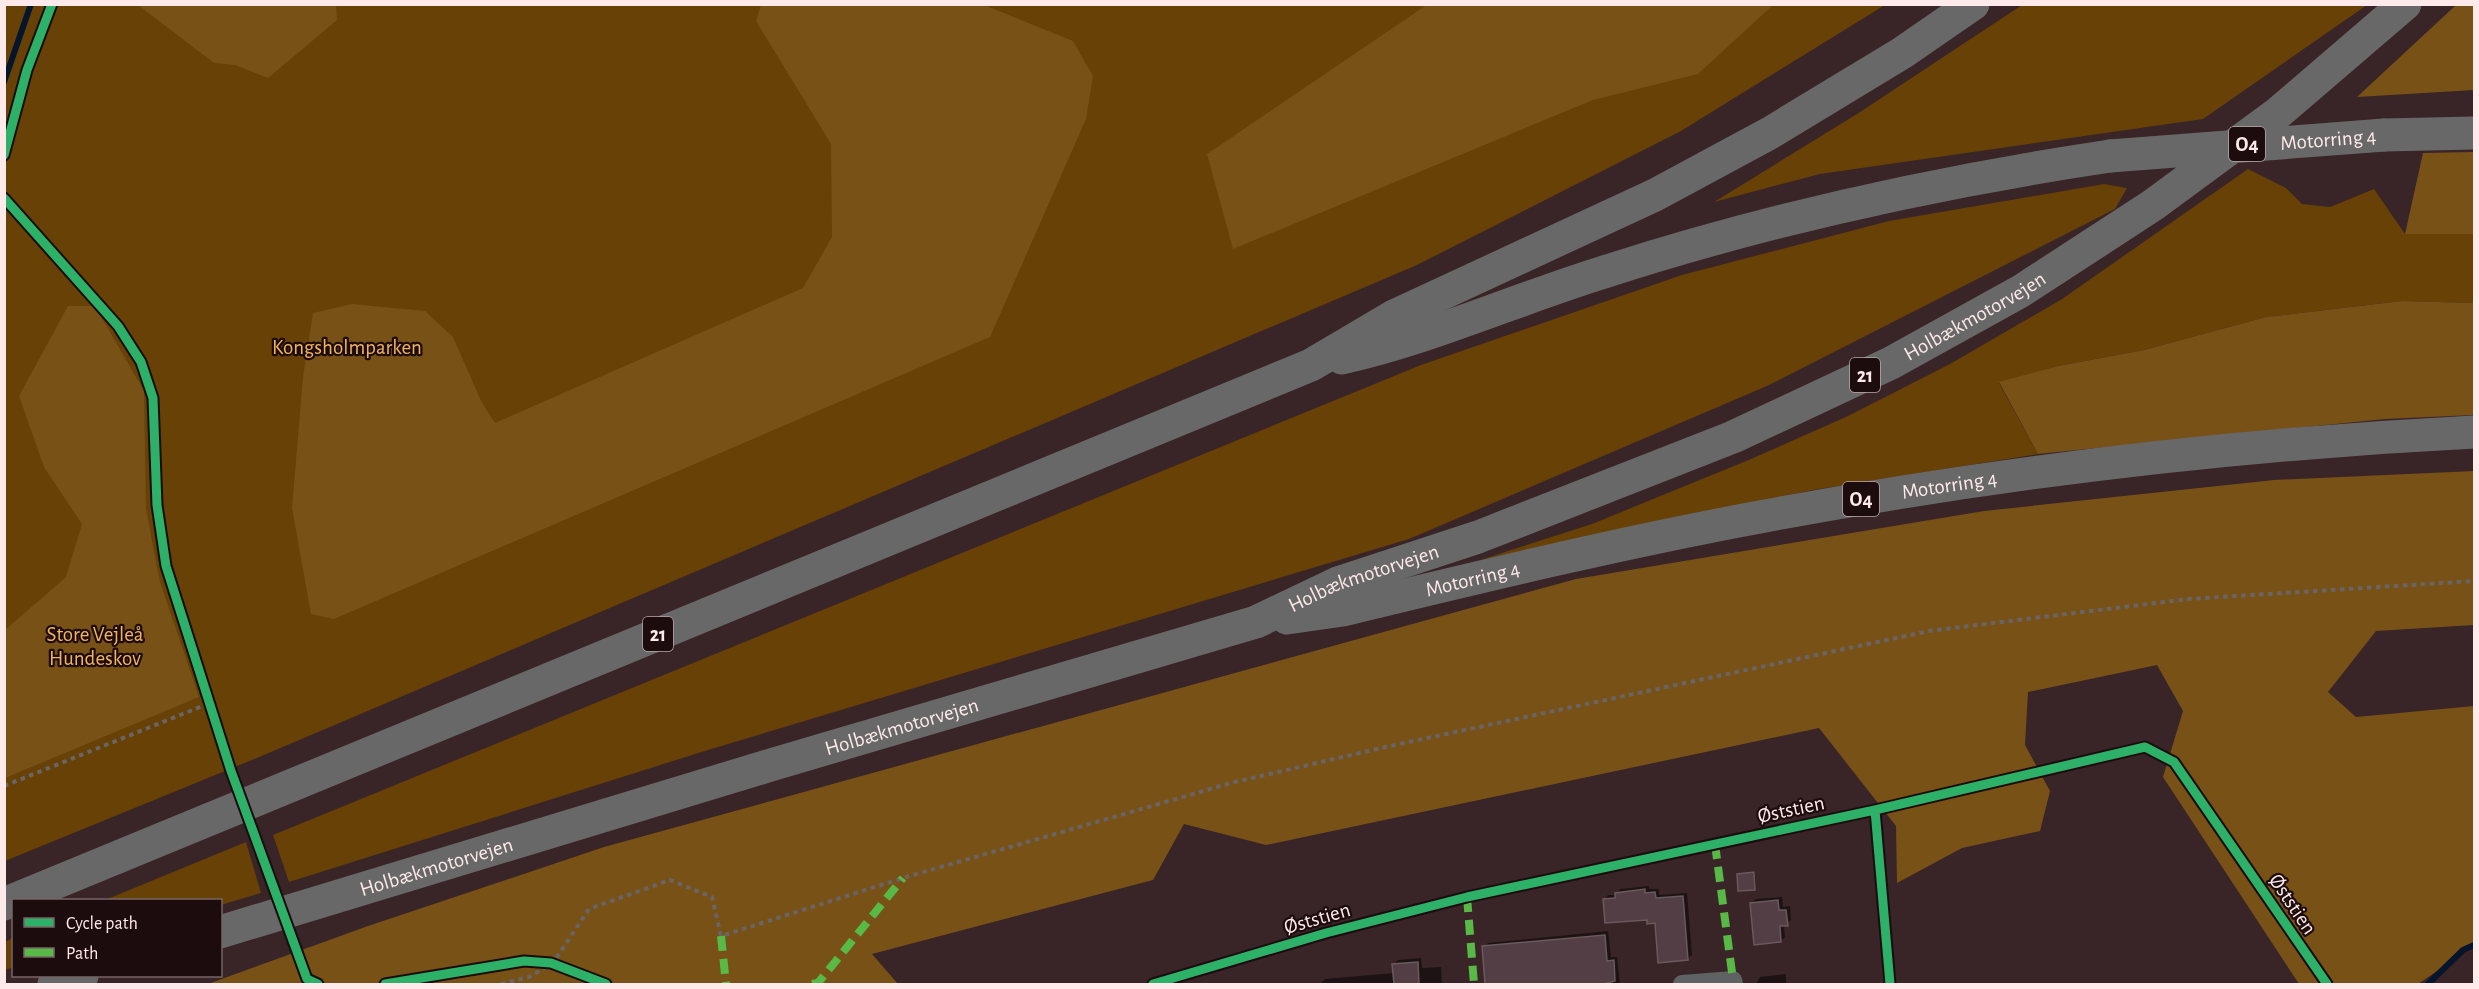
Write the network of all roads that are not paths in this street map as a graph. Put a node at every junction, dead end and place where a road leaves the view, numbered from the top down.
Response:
1 (1973, 4) edge
2 (2405, 4) edge
3 (2475, 133) edge
4 (1311, 365) junction
5 (2475, 432) edge
6 (1256, 622) junction
7 (16, 899) edge
8 (222, 931) edge
9 (76, 977) edge
10 (54, 984) edge
11 (1682, 984) edge
12 (1734, 984) edge

1 - 4 highway, 21
2 - 6 highway, Holbækmotorvejen / 21
3 - 4 highway, Motorring 4 / O4, bridge
4 - 7 highway, 21
5 - 6 highway, Motorring 4 / O4
6 - 8 highway, Holbækmotorvejen / 21
9 - 10 highway
11 - 12 street

